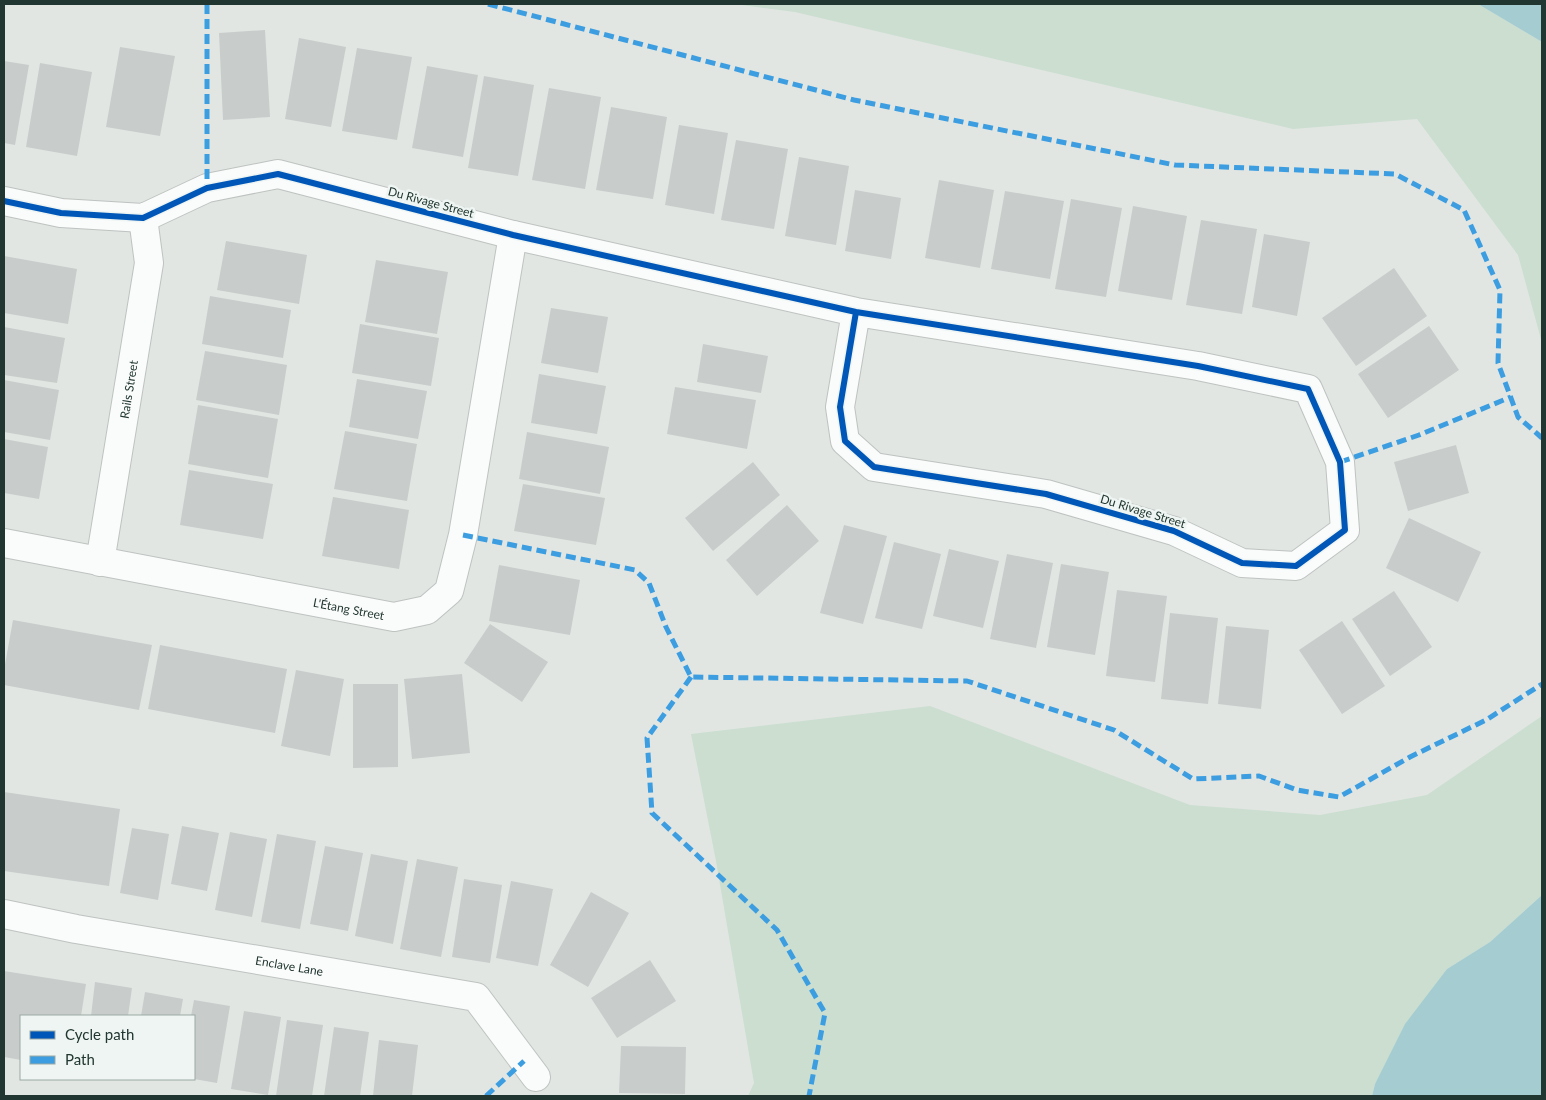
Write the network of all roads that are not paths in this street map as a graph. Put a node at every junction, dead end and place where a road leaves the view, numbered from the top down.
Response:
1 (4, 201) edge
2 (143, 218) junction
3 (514, 235) junction
4 (856, 312) junction
5 (4, 543) edge
6 (100, 562) junction
7 (4, 914) edge
8 (536, 1077) dead end

1 - 2 street, Du Rivage Street
2 - 3 street, Du Rivage Street
2 - 6 street, Rails Street
3 - 4 street, Du Rivage Street
3 - 6 street, L'Étang Street
4 - 4 street, Du Rivage Street
5 - 6 street, L'Étang Street
7 - 8 street, Enclave Lane

